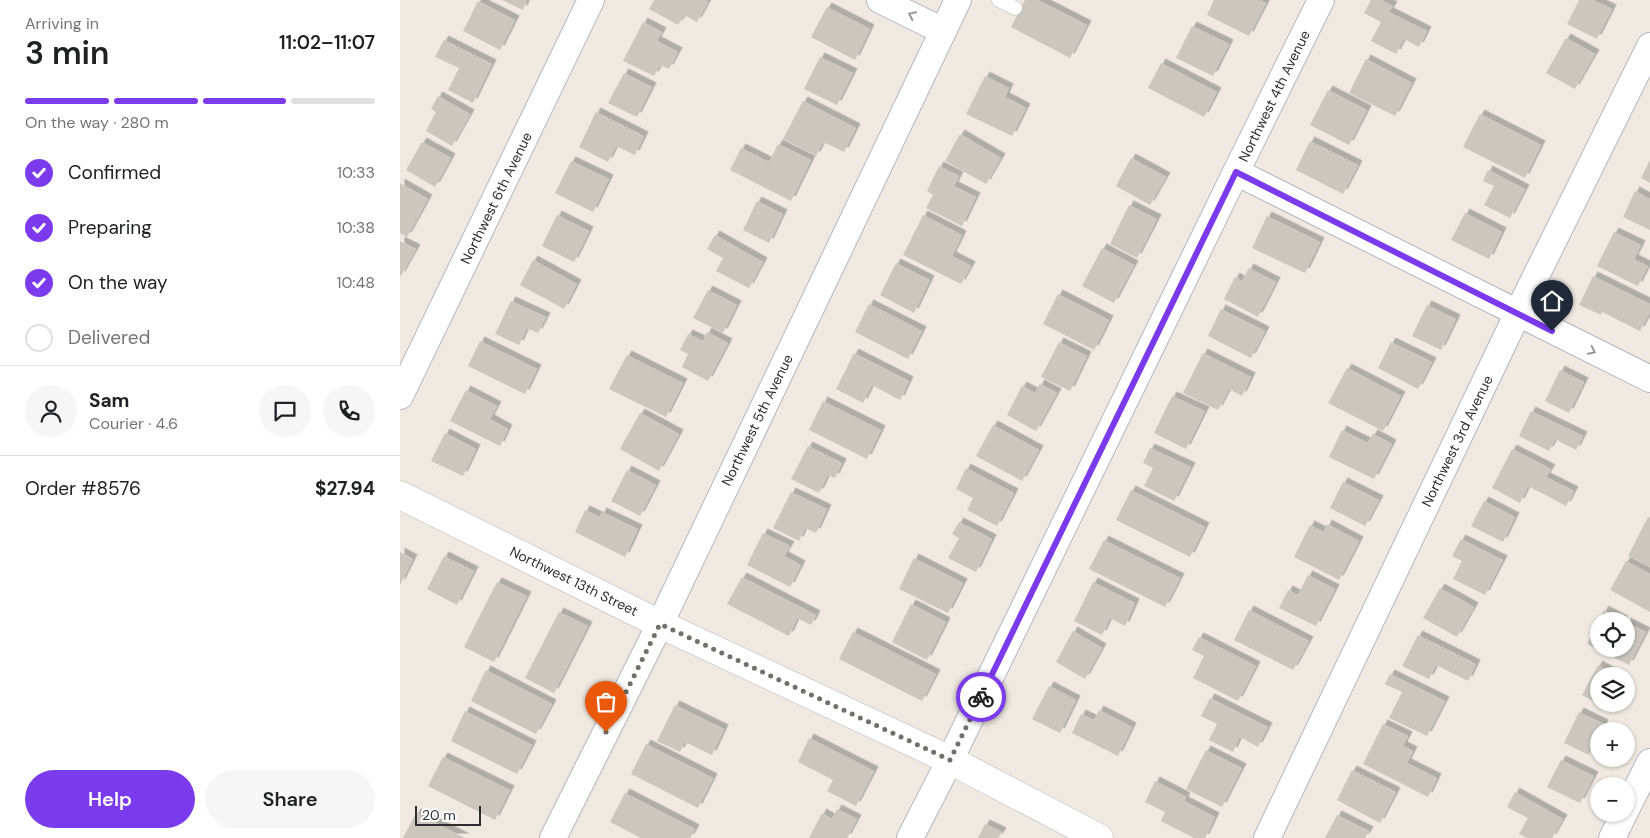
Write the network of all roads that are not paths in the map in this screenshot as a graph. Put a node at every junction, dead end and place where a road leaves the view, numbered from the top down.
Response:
1 (591, 0) edge
2 (880, 0) edge
3 (958, 0) edge
4 (999, 0) edge
5 (1321, 0) edge
6 (1015, 8) dead end
7 (943, 31) junction
8 (1650, 46) edge
9 (1236, 172) junction
10 (1517, 314) junction
11 (1650, 379) edge
12 (400, 396) edge
13 (400, 495) edge
14 (660, 624) junction
15 (950, 760) junction
16 (1650, 762) edge
17 (1635, 792) edge
18 (1620, 822) edge
19 (553, 838) edge
20 (910, 838) edge
21 (1099, 838) edge
22 (1267, 838) edge
23 (1612, 838) edge

1 - 12 street, Northwest 6th Avenue
7 -> 2 street
3 - 7 street, Northwest 5th Avenue
4 - 6 lane
5 - 9 street, Northwest 4th Avenue
7 - 14 street, Northwest 5th Avenue
8 - 10 street, Northwest 3rd Avenue
9 - 10 street
9 - 15 street, Northwest 4th Avenue
10 -> 11 street
10 - 22 street, Northwest 3rd Avenue
13 - 14 street, Northwest 13th Street
14 - 15 street, Northwest 13th Street
14 - 19 street, Northwest 5th Avenue
15 - 20 street, Northwest 4th Avenue
15 - 21 street, Northwest 13th Street
16 - 17 street
18 - 23 street

